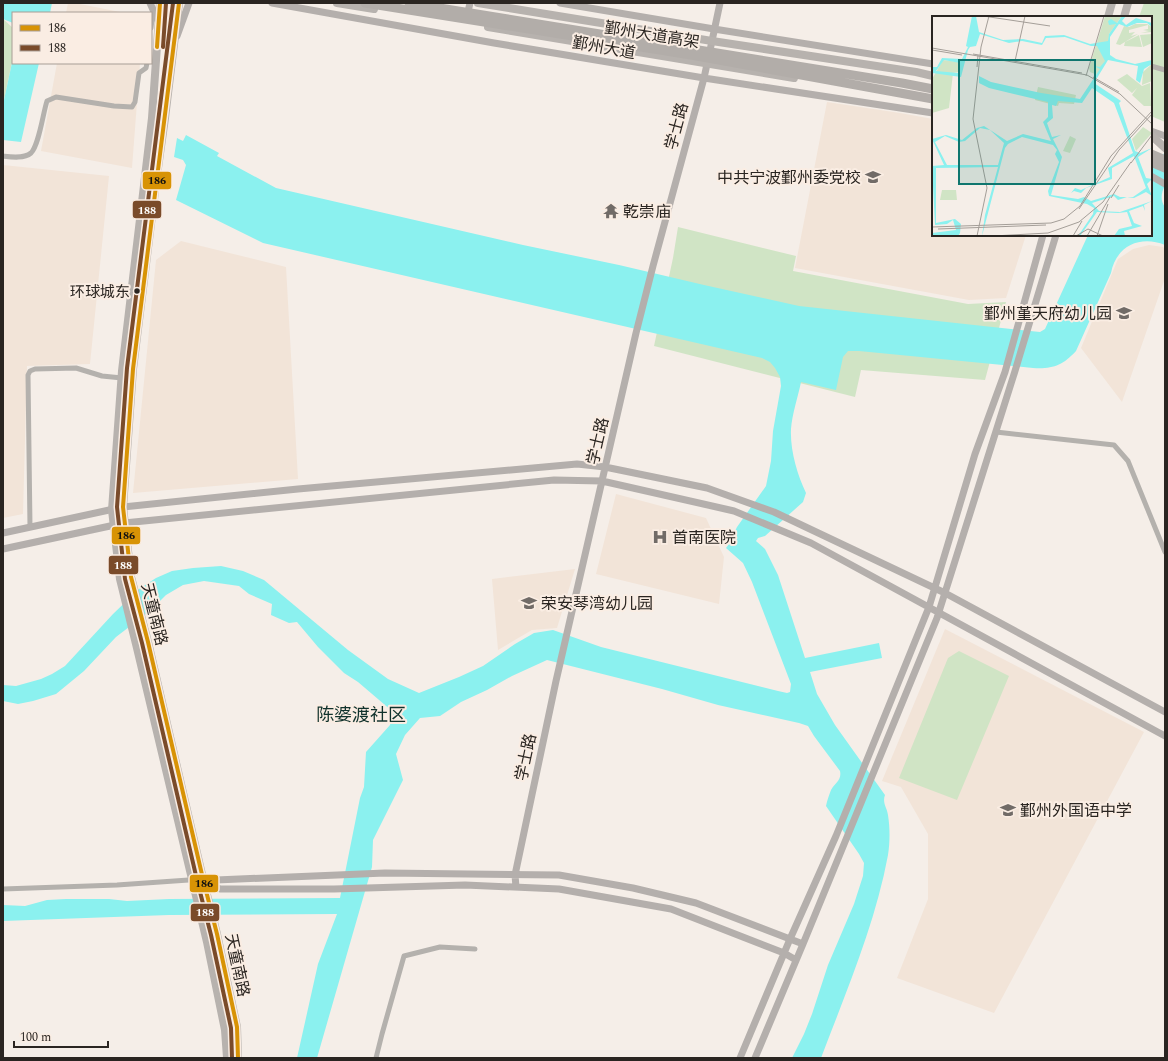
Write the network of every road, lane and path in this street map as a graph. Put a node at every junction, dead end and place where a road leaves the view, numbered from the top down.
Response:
1 (149, 3) edge
2 (160, 3) edge
3 (180, 3) edge
4 (189, 3) edge
5 (272, 3) edge
6 (337, 3) edge
7 (365, 3) edge
8 (409, 3) edge
9 (470, 3) edge
10 (484, 3) edge
11 (560, 3) edge
12 (720, 3) edge
13 (1112, 3) edge
14 (1128, 3) edge
15 (1108, 16) edge
16 (1124, 16) edge
17 (465, 24) junction
18 (482, 26) junction
19 (714, 29) junction
20 (158, 37) junction
21 (176, 40) junction
22 (712, 41) junction
23 (147, 64) edge
24 (707, 64) junction
25 (932, 64) edge
26 (1152, 66) edge
27 (1165, 70) edge
28 (932, 76) edge
29 (704, 78) junction
30 (932, 89) edge
31 (932, 100) edge
32 (932, 100) edge
33 (932, 113) edge
34 (1152, 131) edge
35 (1152, 136) edge
36 (1165, 136) edge
37 (1152, 142) edge
38 (1165, 148) edge
39 (1152, 154) edge
40 (3, 156) edge
41 (1165, 160) edge
42 (1152, 165) edge
43 (1165, 170) edge
44 (1152, 177) edge
45 (1165, 184) edge
46 (1042, 236) edge
47 (1056, 236) edge
48 (122, 378) junction
49 (996, 432) junction
50 (605, 467) junction
51 (602, 481) junction
52 (123, 507) junction
53 (112, 510) junction
54 (124, 523) junction
55 (114, 525) junction
56 (30, 527) junction
57 (3, 533) edge
58 (3, 549) edge
59 (1165, 552) edge
60 (935, 589) junction
61 (945, 593) junction
62 (929, 607) junction
63 (938, 613) junction
64 (1165, 712) edge
65 (1164, 733) edge
66 (515, 875) junction
67 (192, 880) junction
68 (204, 883) junction
69 (516, 888) junction
70 (3, 889) edge
71 (790, 939) junction
72 (803, 944) junction
73 (475, 950) dead end
74 (784, 953) junction
75 (796, 960) junction
76 (227, 1058) edge
77 (238, 1058) edge
78 (376, 1058) edge
79 (740, 1058) edge
80 (754, 1058) edge

1 - 20 street
2 - 20 main road
3 - 21 main road, 天童南路
4 - 21 street
5 - 29 street, 鄞州大道
6 - 17 main road, 鄞州大道
7 - 31 highway, 鄞州大道高架, bridge
8 - 30 highway, 鄞州大道高架, bridge
9 - 17 street
10 - 18 street
10 - 22 main road, 鄞州大道
11 - 19 street
12 - 19 street, 学士路
13 - 15 main road
14 - 16 main road
17 - 18 main road, 鄞州大道
18 - 24 main road, 鄞州大道
19 - 22 street, 学士路
19 - 25 street
20 - 48 main road
21 - 52 main road, 天童南路
22 - 24 street, 学士路
22 - 28 main road, 鄞州大道
23 - 40 street
24 - 29 street, 学士路
24 - 32 main road, 鄞州大道
26 - 27 street
29 - 33 street, 鄞州大道
29 - 50 street, 学士路
34 - 36 street
35 - 38 main road
37 - 38 main road
39 - 41 highway
42 - 43 highway
44 - 45 street
46 - 60 street
47 - 49 street
48 - 53 main road
48 - 56 street
49 - 59 street
49 - 61 street
50 - 51 street, 学士路
50 - 52 street
50 - 60 street
51 - 54 street
51 - 62 street
51 - 66 street, 学士路
52 - 53 street
52 - 54 main road, 天童南路
53 - 55 main road
53 - 56 street
54 - 55 street
54 - 68 main road, 天童南路
55 - 58 street
55 - 67 main road
56 - 57 street
60 - 61 street
60 - 62 street
61 - 63 street
61 - 64 street
62 - 63 street
62 - 71 street
63 - 65 street
63 - 72 street
66 - 68 street
66 - 69 street, 学士路
66 - 71 street
67 - 68 street
67 - 70 street
67 - 76 main road
68 - 69 street
68 - 77 main road, 天童南路
69 - 74 street
71 - 72 street
71 - 74 street
72 - 75 street
73 - 78 street
74 - 75 street
74 - 79 street
75 - 80 street

